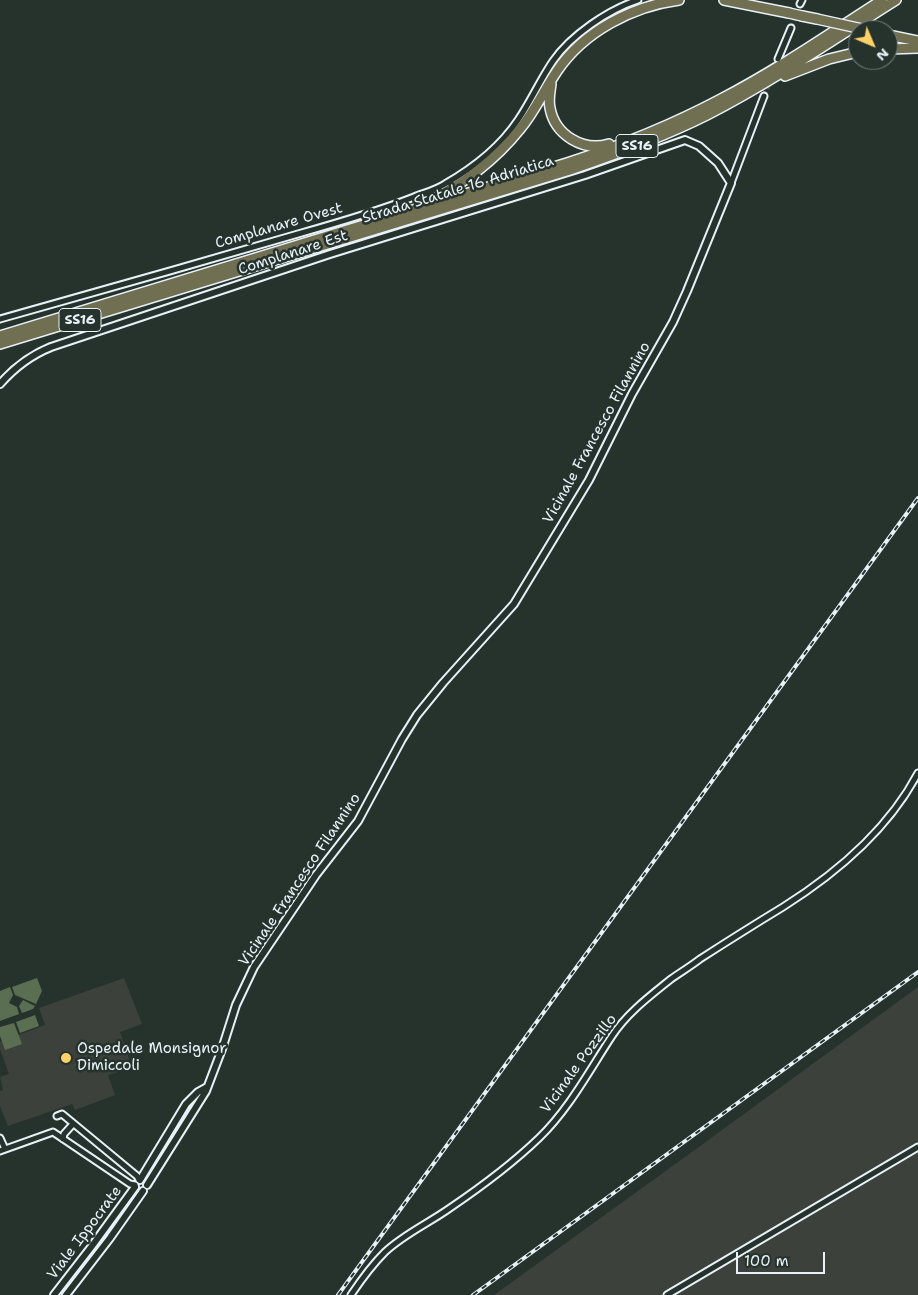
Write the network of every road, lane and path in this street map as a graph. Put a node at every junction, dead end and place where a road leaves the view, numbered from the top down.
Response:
1 (638, 0) edge
2 (680, 0) edge
3 (724, 0) edge
4 (882, 0) edge
5 (896, 0) edge
6 (848, 26) edge
7 (791, 28) tunnel mouth
8 (898, 36) edge
9 (918, 41) edge
10 (918, 48) edge
11 (898, 49) edge
12 (848, 54) edge
13 (778, 59) dead end
14 (552, 79) junction
15 (742, 96) junction
16 (764, 96) tunnel mouth
17 (680, 120) junction
18 (731, 183) junction
19 (371, 224) junction
20 (161, 291) junction
21 (0, 319) edge
22 (0, 336) edge
23 (0, 344) edge
24 (0, 384) edge
25 (918, 773) edge
26 (207, 1087) junction
27 (57, 1116) dead end
28 (73, 1124) junction
29 (0, 1138) edge
30 (63, 1139) junction
31 (918, 1147) edge
32 (3, 1150) edge
33 (137, 1183) junction
34 (145, 1188) junction
35 (54, 1295) edge
36 (66, 1295) edge
37 (351, 1295) edge
38 (667, 1295) edge

1 - 21 street, Complanare Ovest
2 - 14 highway, SS16
3 - 6 highway, bridge
4 - 17 highway, Strada Statale 16 Adriatica / SS16
5 - 15 highway, Strada Statale 16 Adriatica / SS16
7 - 13 street
8 - 9 highway
10 - 11 highway
12 - 15 highway, SS16
14 - 17 highway, SS16
14 - 19 highway, SS16
15 - 20 highway, Strada Statale 16 Adriatica / SS16
16 - 18 street, Vicinale Francesco Filannino
17 - 19 highway, Strada Statale 16 Adriatica / SS16
18 - 24 street, Complanare Est
18 - 26 street, Vicinale Francesco Filannino
19 - 20 highway, Strada Statale 16 Adriatica / SS16
20 - 22 highway, Strada Statale 16 Adriatica / SS16
20 - 23 highway, Strada Statale 16 Adriatica / SS16
25 - 37 street, Vicinale Pozzillo
26 - 33 street, Viale Ippocrate
26 - 34 street, Viale Ippocrate
27 - 28 street
28 - 30 street
28 - 33 street
29 - 32 street
30 - 32 street
30 - 33 street
31 - 38 street
33 - 34 street, Viale Ippocrate
33 - 34 street, Viale Ippocrate
33 - 35 street, Viale Ippocrate
34 - 36 street, Viale Ippocrate

